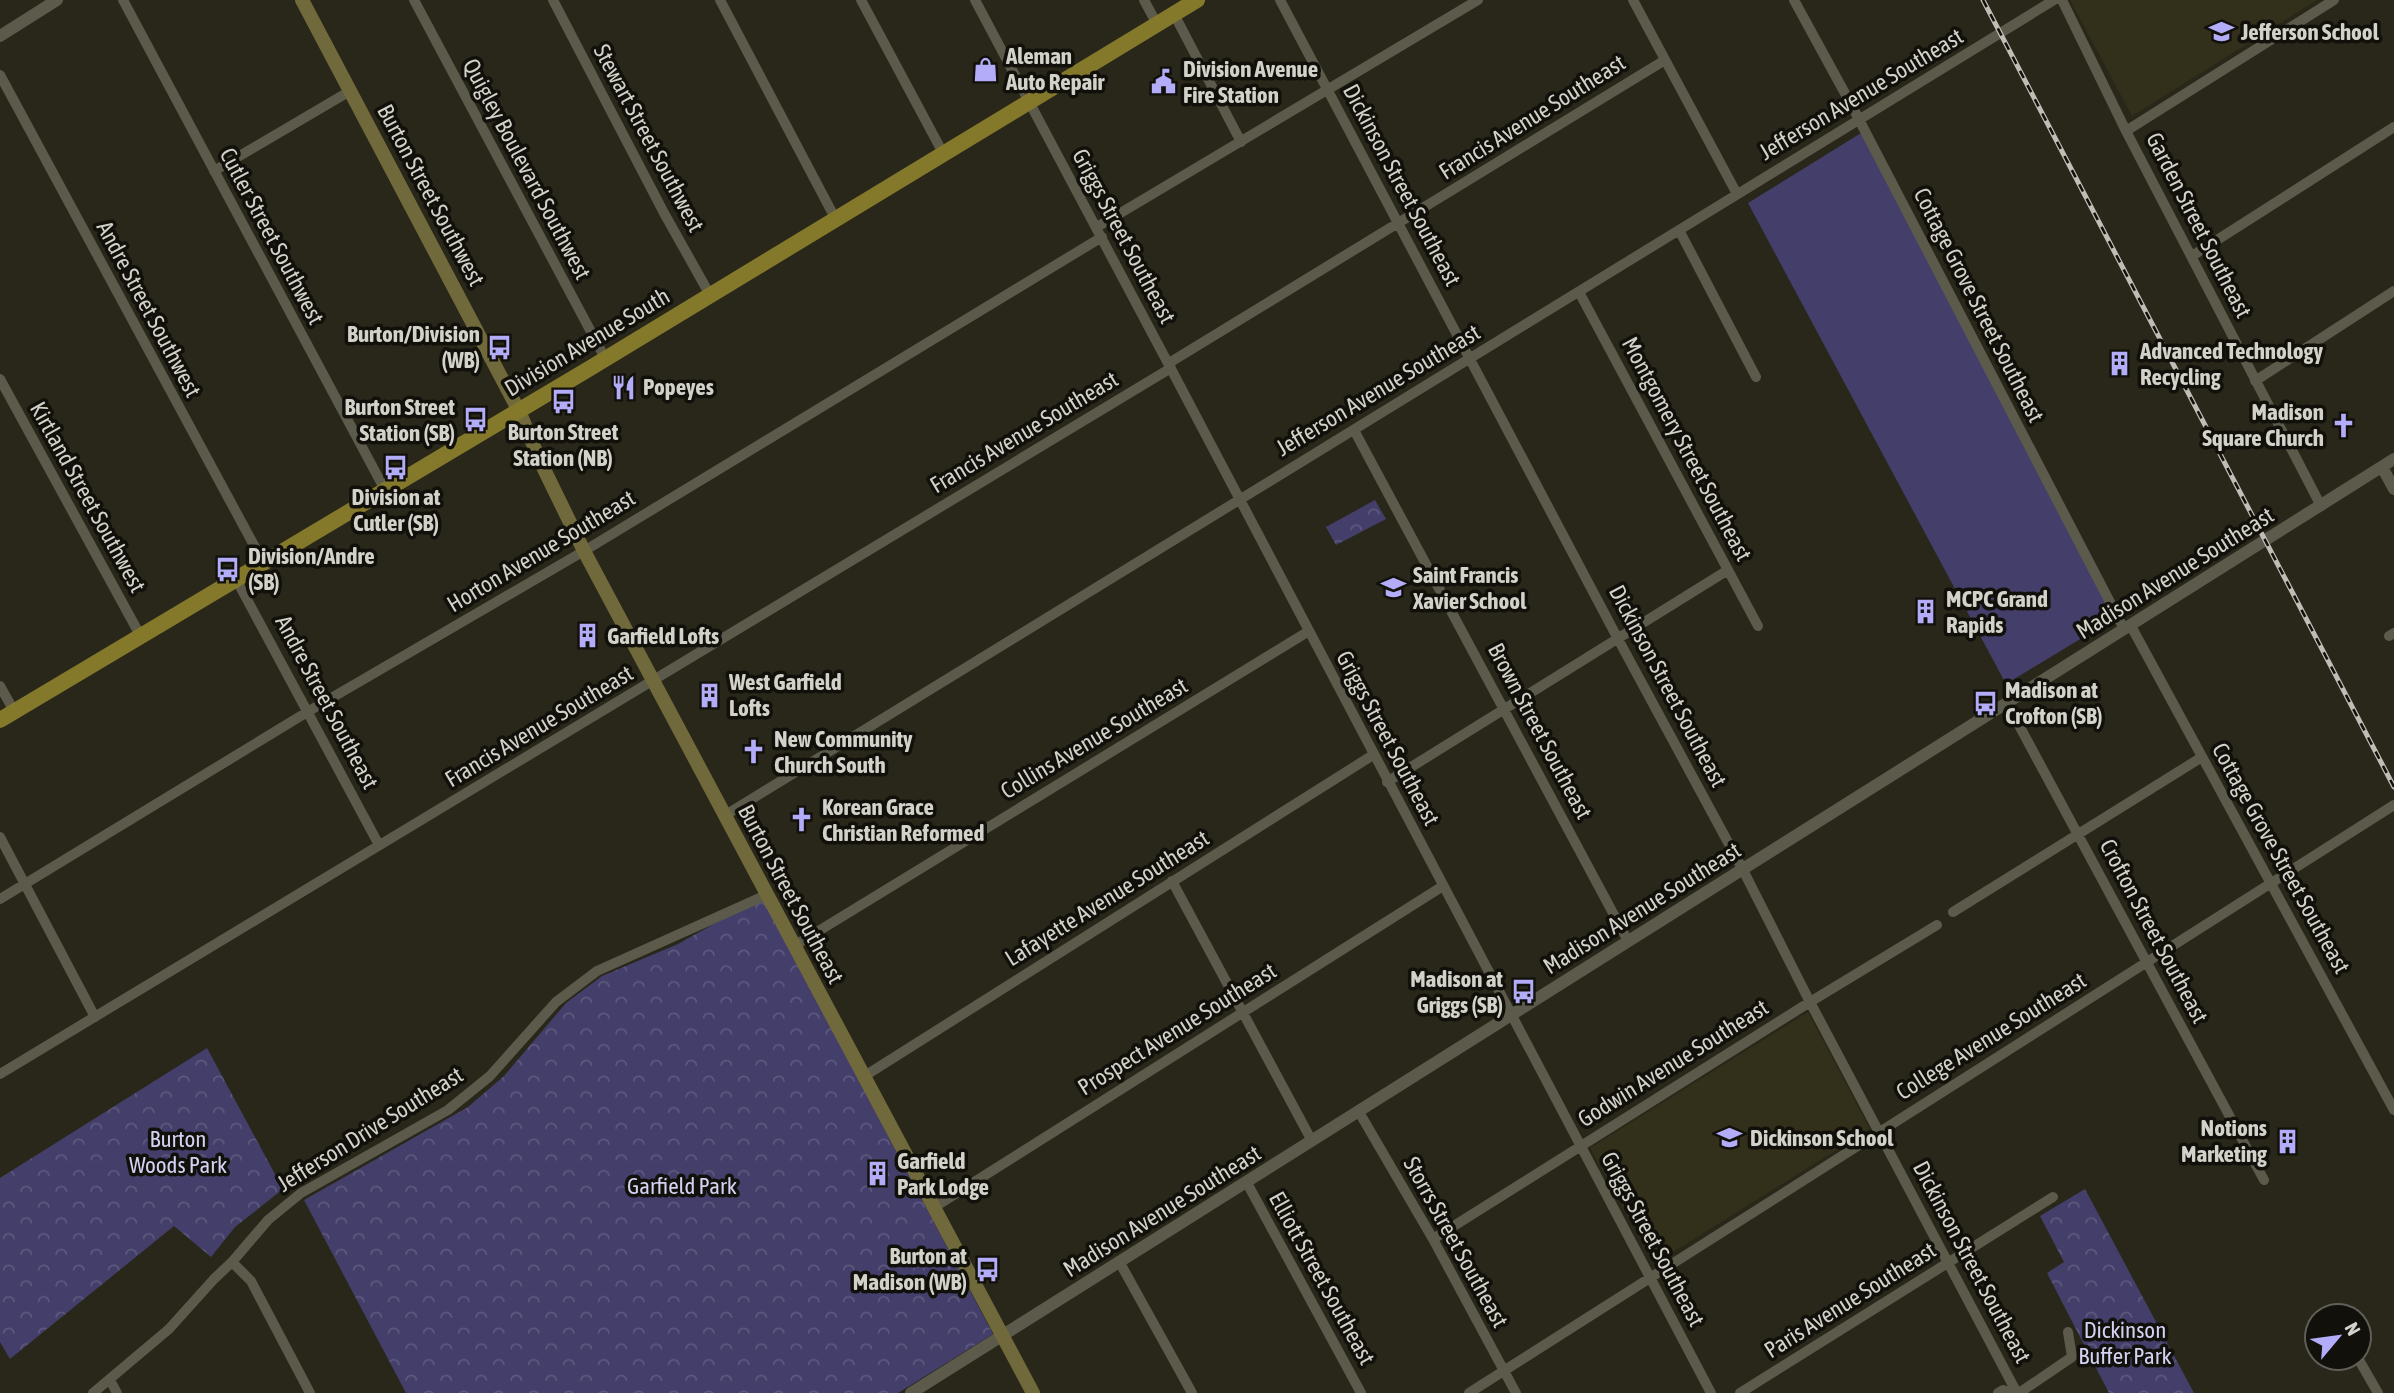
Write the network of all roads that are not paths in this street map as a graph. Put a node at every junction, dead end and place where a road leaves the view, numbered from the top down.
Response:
1 (123, 0) edge
2 (302, 0) edge
3 (414, 0) edge
4 (552, 0) edge
5 (720, 0) edge
6 (861, 0) edge
7 (975, 0) edge
8 (1144, 0) edge
9 (1196, 0) edge
10 (1280, 0) edge
11 (1478, 0) edge
12 (1633, 0) edge
13 (1794, 0) edge
14 (2054, 0) edge
15 (2062, 0) edge
16 (2334, 0) edge
17 (54, 1) edge
18 (1174, 14) junction
19 (1157, 24) junction
20 (0, 36) edge
21 (1665, 60) junction
22 (0, 75) edge
23 (1328, 89) junction
24 (350, 91) junction
25 (1029, 101) junction
26 (1860, 120) junction
27 (2394, 127) edge
28 (2126, 131) junction
29 (1241, 142) junction
30 (943, 153) junction
31 (214, 171) junction
32 (1737, 194) junction
33 (835, 218) junction
34 (1399, 223) junction
35 (1679, 230) junction
36 (1099, 232) junction
37 (2192, 256) junction
38 (1579, 292) junction
39 (2394, 292) edge
40 (710, 295) junction
41 (605, 358) junction
42 (1471, 358) junction
43 (1170, 366) junction
44 (1756, 377) dead end
45 (0, 379) edge
46 (2255, 381) junction
47 (519, 411) junction
48 (1354, 430) junction
49 (2394, 459) edge
50 (2382, 467) junction
51 (2394, 489) edge
52 (386, 491) junction
53 (1240, 498) junction
54 (2321, 506) junction
55 (584, 551) junction
56 (263, 562) junction
57 (1728, 570) junction
58 (236, 579) junction
59 (1758, 626) dead end
60 (2128, 627) junction
61 (1309, 631) junction
62 (140, 635) junction
63 (1618, 639) junction
64 (653, 682) junction
65 (0, 686) edge
66 (2007, 703) junction
67 (1504, 708) junction
68 (309, 711) junction
69 (7, 715) edge
70 (1373, 755) junction
71 (2202, 757) junction
72 (1387, 782) junction
73 (2394, 806) edge
74 (724, 816) junction
75 (2078, 834) junction
76 (0, 836) edge
77 (379, 845) junction
78 (1743, 870) junction
79 (1172, 881) junction
80 (26, 884) junction
81 (2271, 884) junction
82 (1443, 886) junction
83 (766, 895) junction
84 (0, 899) edge
85 (1953, 912) dead end
86 (1937, 925) dead end
87 (1628, 942) junction
88 (794, 946) junction
89 (2147, 962) junction
90 (1810, 1002) junction
91 (1244, 1012) junction
92 (1510, 1015) junction
93 (95, 1017) junction
94 (0, 1074) edge
95 (863, 1077) junction
96 (2394, 1110) edge
97 (1359, 1112) junction
98 (1880, 1131) junction
99 (1312, 1141) junction
100 (1579, 1146) junction
101 (2264, 1180) dead end
102 (1247, 1183) junction
103 (2053, 1197) dead end
104 (933, 1208) junction
105 (1433, 1240) junction
106 (232, 1262) junction
107 (1949, 1262) junction
108 (1120, 1263) junction
109 (1650, 1278) junction
110 (2068, 1332) dead end
111 (1002, 1336) junction
112 (1504, 1371) junction
113 (2366, 1372) edge
114 (110, 1380) junction
115 (93, 1393) edge
116 (117, 1393) edge
117 (310, 1393) edge
118 (911, 1393) edge
119 (1033, 1393) edge
120 (1192, 1393) edge
121 (1361, 1393) edge
122 (1469, 1393) edge
123 (1516, 1393) edge
124 (1711, 1393) edge
125 (1740, 1393) edge
126 (1998, 1393) edge
127 (2017, 1393) edge
128 (2378, 1393) edge

1 - 31 street, Cutler Street Southwest
2 - 24 main road, Burton Street Southwest
3 - 41 street, Quigley Boulevard Southwest
4 - 40 street, Stewart Street Southwest
5 - 33 street
6 - 30 street
7 - 25 street, Griggs Street Southeast
8 - 19 street
9 - 18 main road, Division Avenue South
10 - 23 street, Dickinson Street Southeast
11 - 23 street, Horton Avenue Southeast
12 - 21 street
13 - 26 street, Cottage Grove Street Southeast
14 - 26 street, Jefferson Avenue Southeast
15 - 28 street, Garden Street Southeast
16 - 28 street
17 - 20 street
18 - 19 main road, Division Avenue South
18 - 29 street
19 - 25 main road, Division Avenue South
21 - 32 street
21 - 34 street, Francis Avenue Southeast
22 - 56 street, Andre Street Southwest
23 - 29 street, Horton Avenue Southeast
23 - 34 street, Dickinson Street Southeast
24 - 31 street
24 - 47 main road, Burton Street Southwest
25 - 30 main road, Division Avenue South
25 - 36 street, Griggs Street Southeast
26 - 32 street, Jefferson Avenue Southeast
26 - 60 street, Cottage Grove Street Southeast
27 - 37 street
28 - 37 street, Garden Street Southeast
29 - 36 street, Horton Avenue Southeast
30 - 33 main road, Division Avenue South
31 - 52 street, Cutler Street Southwest
32 - 35 street, Jefferson Avenue Southeast
33 - 40 main road, Division Avenue South
34 - 42 street, Dickinson Street Southeast
34 - 43 street, Francis Avenue Southeast
35 - 38 street, Jefferson Avenue Southeast
35 - 44 street
36 - 43 street, Griggs Street Southeast
36 - 55 street, Horton Avenue Southeast
37 - 46 street, Garden Street Southeast
38 - 42 street, Jefferson Avenue Southeast
38 - 57 street, Montgomery Street Southeast
39 - 46 street
40 - 41 main road, Division Avenue South
41 - 47 main road, Division Avenue South
42 - 48 street, Jefferson Avenue Southeast
42 - 63 street, Dickinson Street Southeast
43 - 53 street, Griggs Street Southeast
43 - 64 street, Francis Avenue Southeast
45 - 62 street, Kirtland Street Southwest
46 - 54 street, Garden Street Southeast
47 - 52 main road, Division Avenue South
47 - 55 main road, Burton Street Southeast
48 - 53 street, Jefferson Avenue Southeast
48 - 67 street, Brown Street Southeast
49 - 50 street, Madison Avenue Southeast
50 - 51 street
50 - 54 street, Madison Avenue Southeast
52 - 56 main road, Division Avenue South
53 - 61 street, Griggs Street Southeast
53 - 74 street, Jefferson Avenue Southeast
54 - 60 street, Madison Avenue Southeast
55 - 64 main road, Burton Street Southeast
55 - 68 street, Horton Avenue Southeast
56 - 58 main road, Division Avenue South
57 - 59 street, Montgomery Street Southeast
57 - 63 street
58 - 62 main road, Division Avenue South
58 - 68 street, Andre Street Southeast
60 - 66 street, Madison Avenue Southeast
60 - 71 street, Cottage Grove Street Southeast
61 - 70 street, Griggs Street Southeast
61 - 88 street, Collins Avenue Southeast
62 - 69 main road, Division Avenue South
63 - 67 street
63 - 78 street, Dickinson Street Southeast
64 - 74 main road, Burton Street Southeast
64 - 77 street, Francis Avenue Southeast
65 - 69 street
66 - 75 street, Crofton Street Southeast
66 - 78 street, Madison Avenue Southeast
67 - 72 street
67 - 87 street, Brown Street Southeast
68 - 77 street, Andre Street Southeast
68 - 80 street, Horton Avenue Southeast
70 - 72 street, Griggs Street Southeast
70 - 79 street, Lafayette Avenue Southeast
71 - 75 street
71 - 81 street, Cottage Grove Street Southeast
72 - 82 street, Griggs Street Southeast
73 - 81 street, College Avenue Southeast
74 - 83 main road, Burton Street Southeast
75 - 85 street
75 - 89 street, Crofton Street Southeast
76 - 80 street
77 - 93 street, Francis Avenue Southeast
78 - 87 street, Madison Avenue Southeast
78 - 90 street, Dickinson Street Southeast
79 - 91 street
79 - 95 street, Lafayette Avenue Southeast
80 - 84 street, Horton Avenue Southeast
80 - 93 street
81 - 89 street, College Avenue Southeast
81 - 96 street, Cottage Grove Street Southeast
82 - 91 street, Prospect Avenue Southeast
82 - 92 street, Griggs Street Southeast
83 - 88 main road, Burton Street Southeast
83 - 106 street, Jefferson Drive Southeast
86 - 90 street, Godwin Avenue Southeast
87 - 92 street, Madison Avenue Southeast
88 - 95 main road, Burton Street Southeast
89 - 98 street, College Avenue Southeast
89 - 101 street, Crofton Street Southeast
90 - 98 street, Dickinson Street Southeast
90 - 100 street, Godwin Avenue Southeast
91 - 99 street
91 - 104 street, Prospect Avenue Southeast
92 - 97 street, Madison Avenue Southeast
92 - 100 street, Griggs Street Southeast
93 - 94 street, Francis Avenue Southeast
95 - 104 main road, Burton Street Southeast
97 - 99 street, Madison Avenue Southeast
97 - 105 street, Storrs Street Southeast
98 - 107 street, Dickinson Street Southeast
98 - 109 street, College Avenue Southeast
99 - 102 street, Madison Avenue Southeast
100 - 105 street, Godwin Avenue Southeast
100 - 109 street, Griggs Street Southeast
102 - 108 street, Madison Avenue Southeast
102 - 121 street, Elliott Street Southeast
103 - 107 street, Paris Avenue Southeast
104 - 111 main road, Burton Street Southeast
105 - 112 street, Storrs Street Southeast
106 - 114 street, Jefferson Drive Southeast
106 - 117 street
107 - 125 street, Paris Avenue Southeast
107 - 127 street, Dickinson Street Southeast
108 - 111 street, Madison Avenue Southeast
108 - 120 street
109 - 112 street, College Avenue Southeast
109 - 124 street, Griggs Street Southeast
110 - 127 street
111 - 118 street, Madison Avenue Southeast
111 - 119 main road, Burton Street Southeast
112 - 122 street, College Avenue Southeast
112 - 123 street, Storrs Street Southeast
113 - 128 street
114 - 115 street, Jefferson Drive Southeast
114 - 116 street
126 - 127 street

